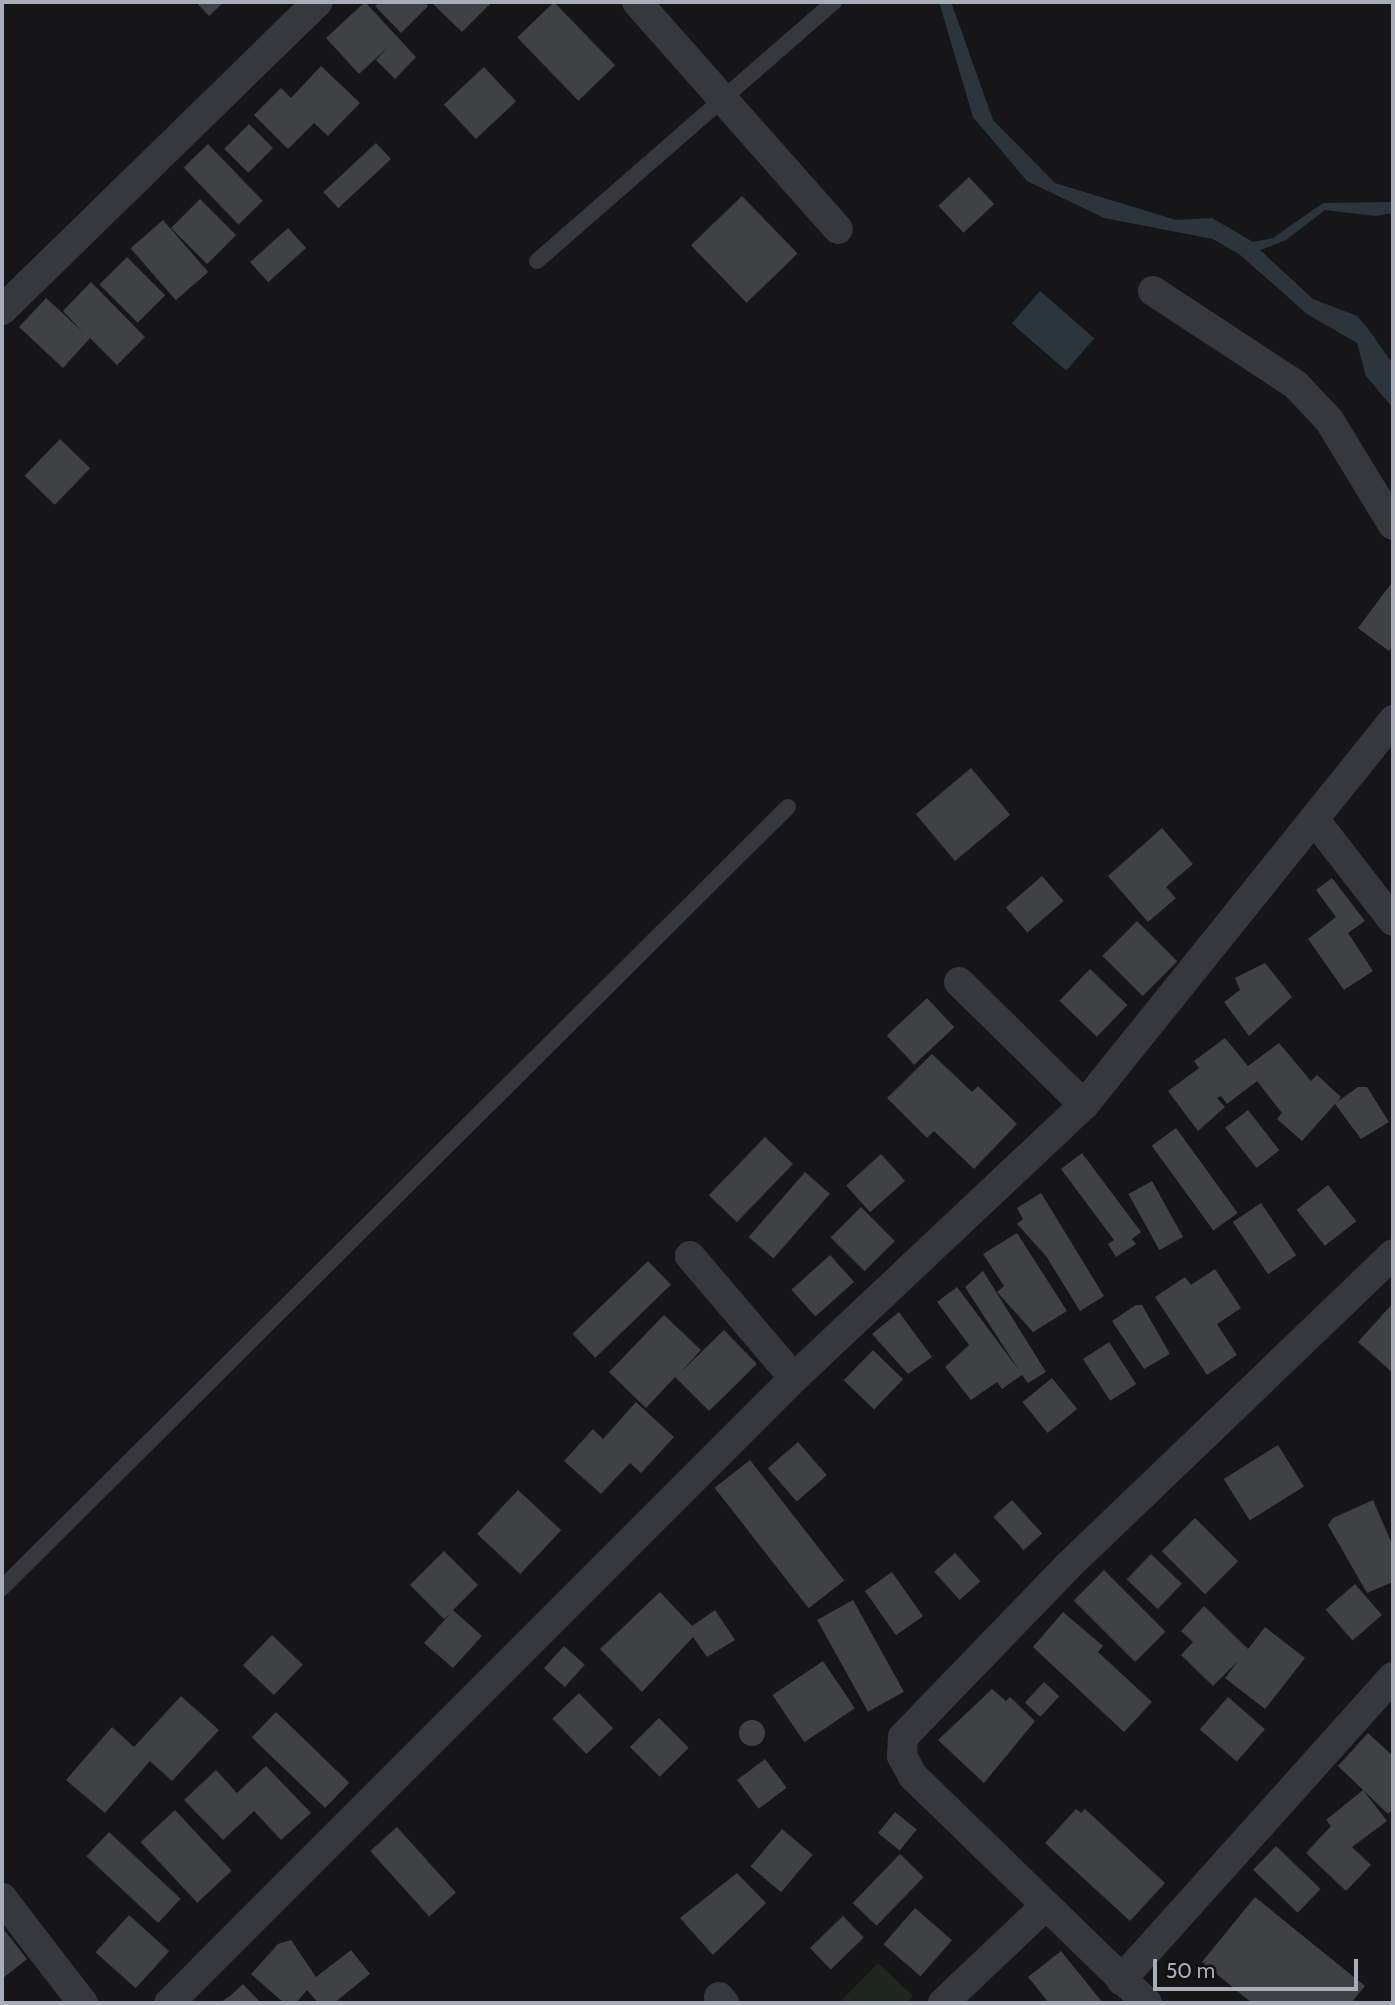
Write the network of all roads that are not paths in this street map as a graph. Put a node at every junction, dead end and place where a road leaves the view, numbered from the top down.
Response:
1 (318, 2) edge
2 (637, 2) edge
3 (834, 2) edge
4 (720, 96) junction
5 (838, 229) dead end
6 (537, 261) dead end
7 (1153, 290) dead end
8 (2, 310) edge
9 (1393, 525) edge
10 (1393, 720) edge
11 (788, 807) dead end
12 (1314, 819) junction
13 (1393, 920) edge
14 (959, 982) dead end
15 (1084, 1105) junction
16 (1393, 1254) edge
17 (690, 1256) dead end
18 (794, 1378) junction
19 (2, 1588) edge
20 (1393, 1677) edge
21 (2, 1898) edge
22 (1043, 1908) junction
23 (1121, 1980) junction
24 (83, 2003) edge
25 (169, 2003) edge
26 (943, 2003) edge
27 (1147, 2003) edge

1 - 8 street
2 - 4 street
3 - 4 lane
4 - 5 street
4 - 6 lane
7 - 9 street
10 - 12 street
11 - 19 lane
12 - 13 street
12 - 15 street
14 - 15 street
15 - 18 street
16 - 22 street
17 - 18 street
18 - 25 street
20 - 23 street
21 - 24 street
22 - 23 street
22 - 26 street
23 - 27 street

